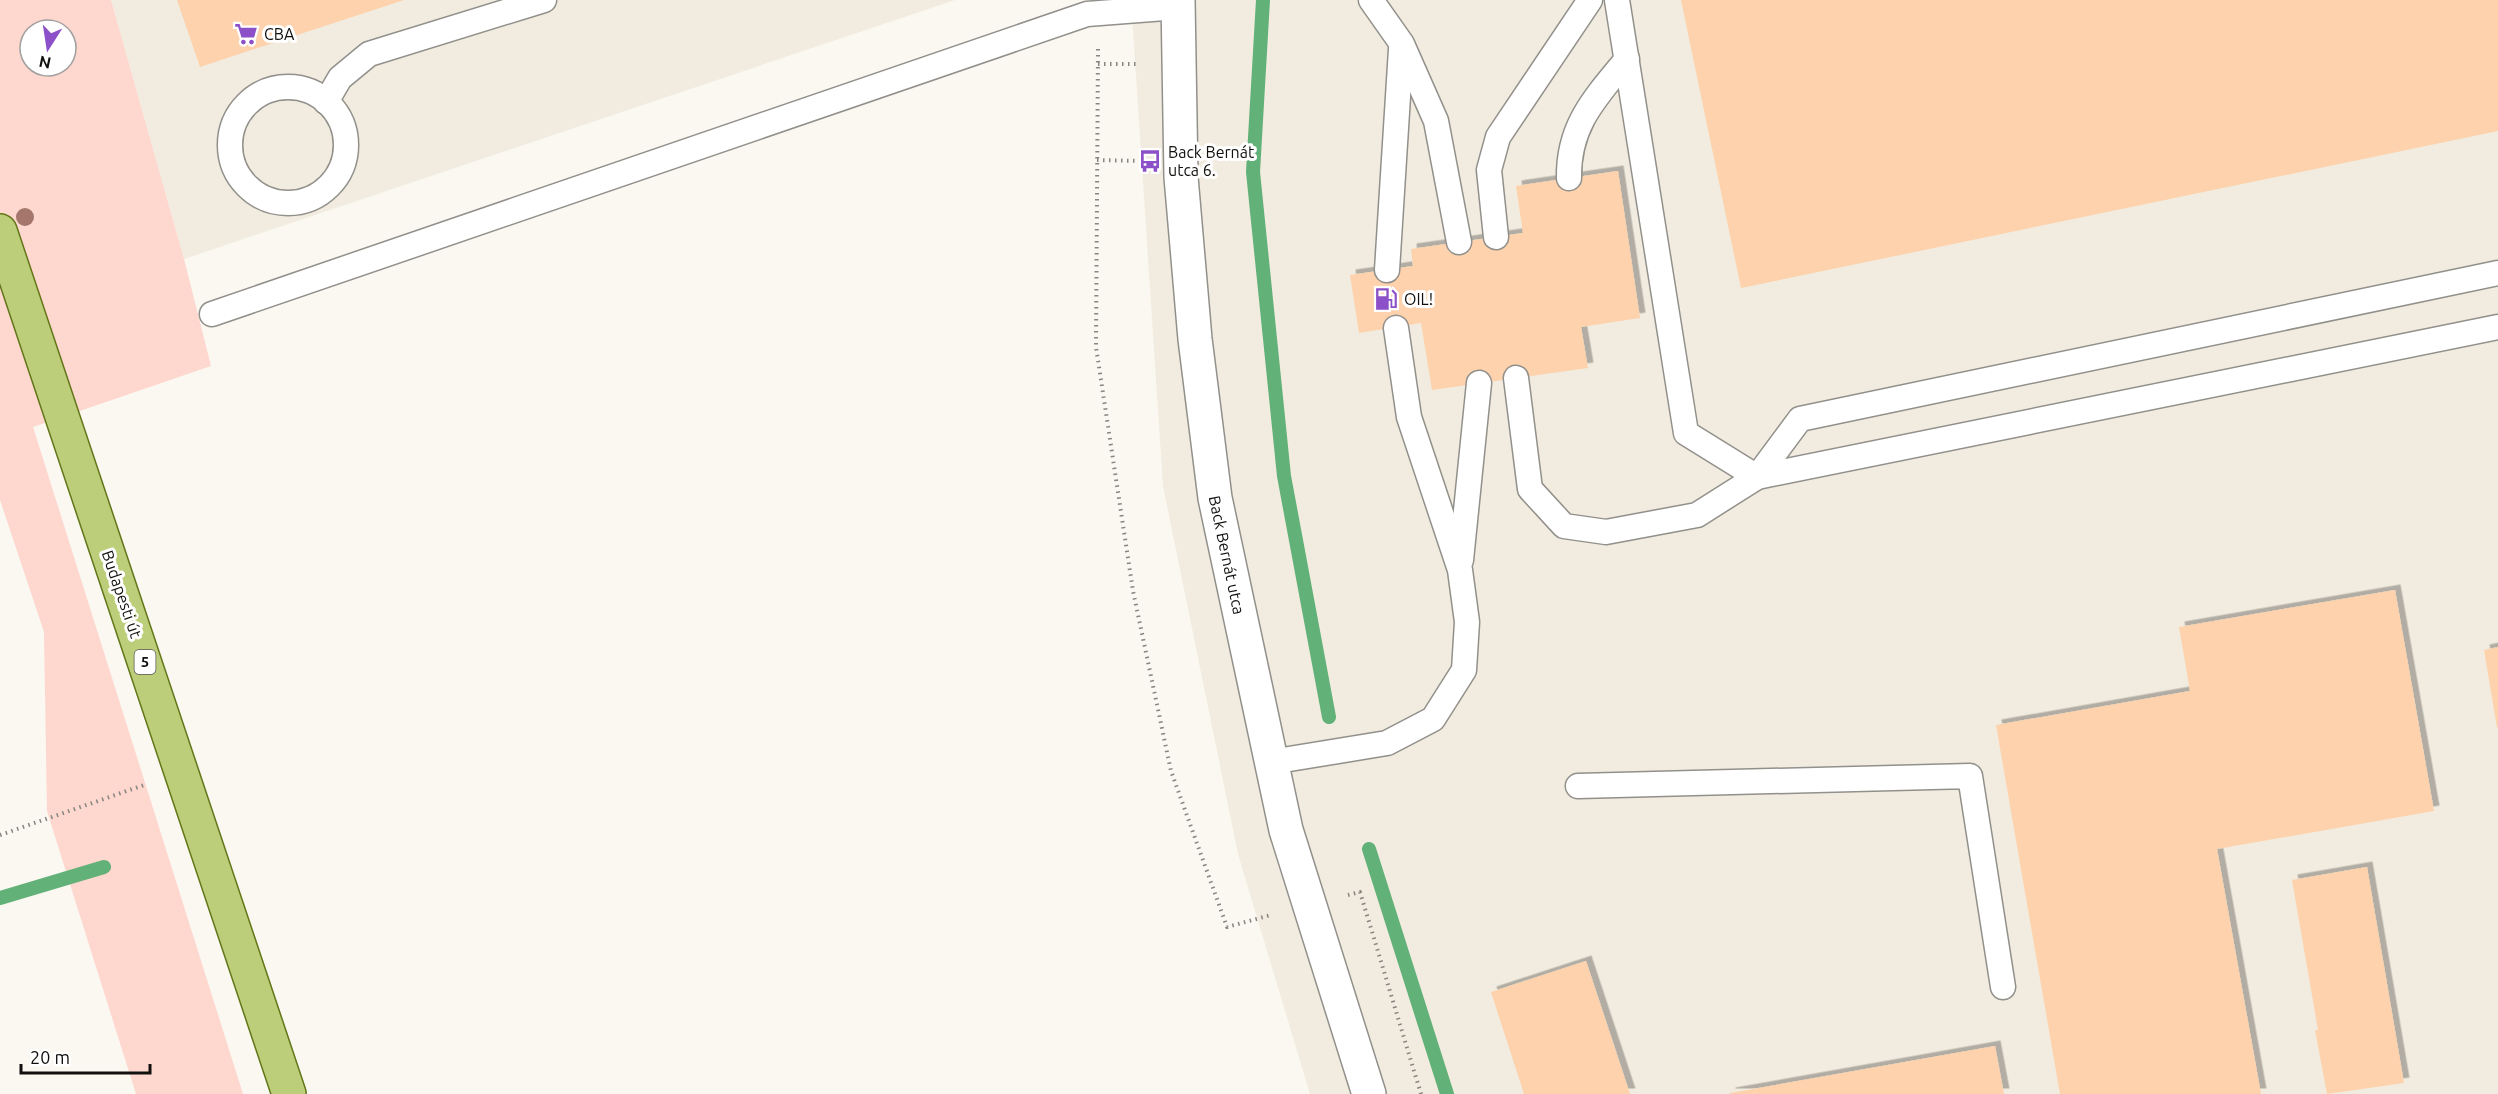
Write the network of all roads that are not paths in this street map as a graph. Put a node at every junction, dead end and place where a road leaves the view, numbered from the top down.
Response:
1 (544, 0) edge
2 (1371, 0) edge
3 (1590, 0) edge
4 (1617, 0) edge
5 (1178, 3) edge
6 (1402, 44) junction
7 (1627, 59) junction
8 (326, 102) junction
9 (1569, 178) dead end
10 (0, 231) edge
11 (1496, 237) dead end
12 (1458, 242) dead end
13 (1387, 270) dead end
14 (2498, 273) edge
15 (212, 314) dead end
16 (2498, 327) edge
17 (1396, 328) dead end
18 (1516, 378) dead end
19 (1479, 383) dead end
20 (1757, 477) junction
21 (1460, 570) junction
22 (1270, 762) junction
23 (1578, 786) dead end
24 (2003, 987) dead end
25 (290, 1094) edge
26 (1369, 1094) edge

1 - 8 lane
2 - 6 lane
3 - 11 lane
4 - 7 lane
5 - 15 lane
5 - 22 street, Back Bernát utca
6 - 12 lane
6 - 13 lane
7 - 9 lane
7 - 20 lane
8 - 8 lane
10 - 25 main road, Budapesti út / 5
14 - 20 lane
16 - 20 lane
17 - 21 lane
18 - 20 lane
19 - 21 lane
21 - 22 lane
22 - 26 street, Back Bernát utca
23 - 24 lane

